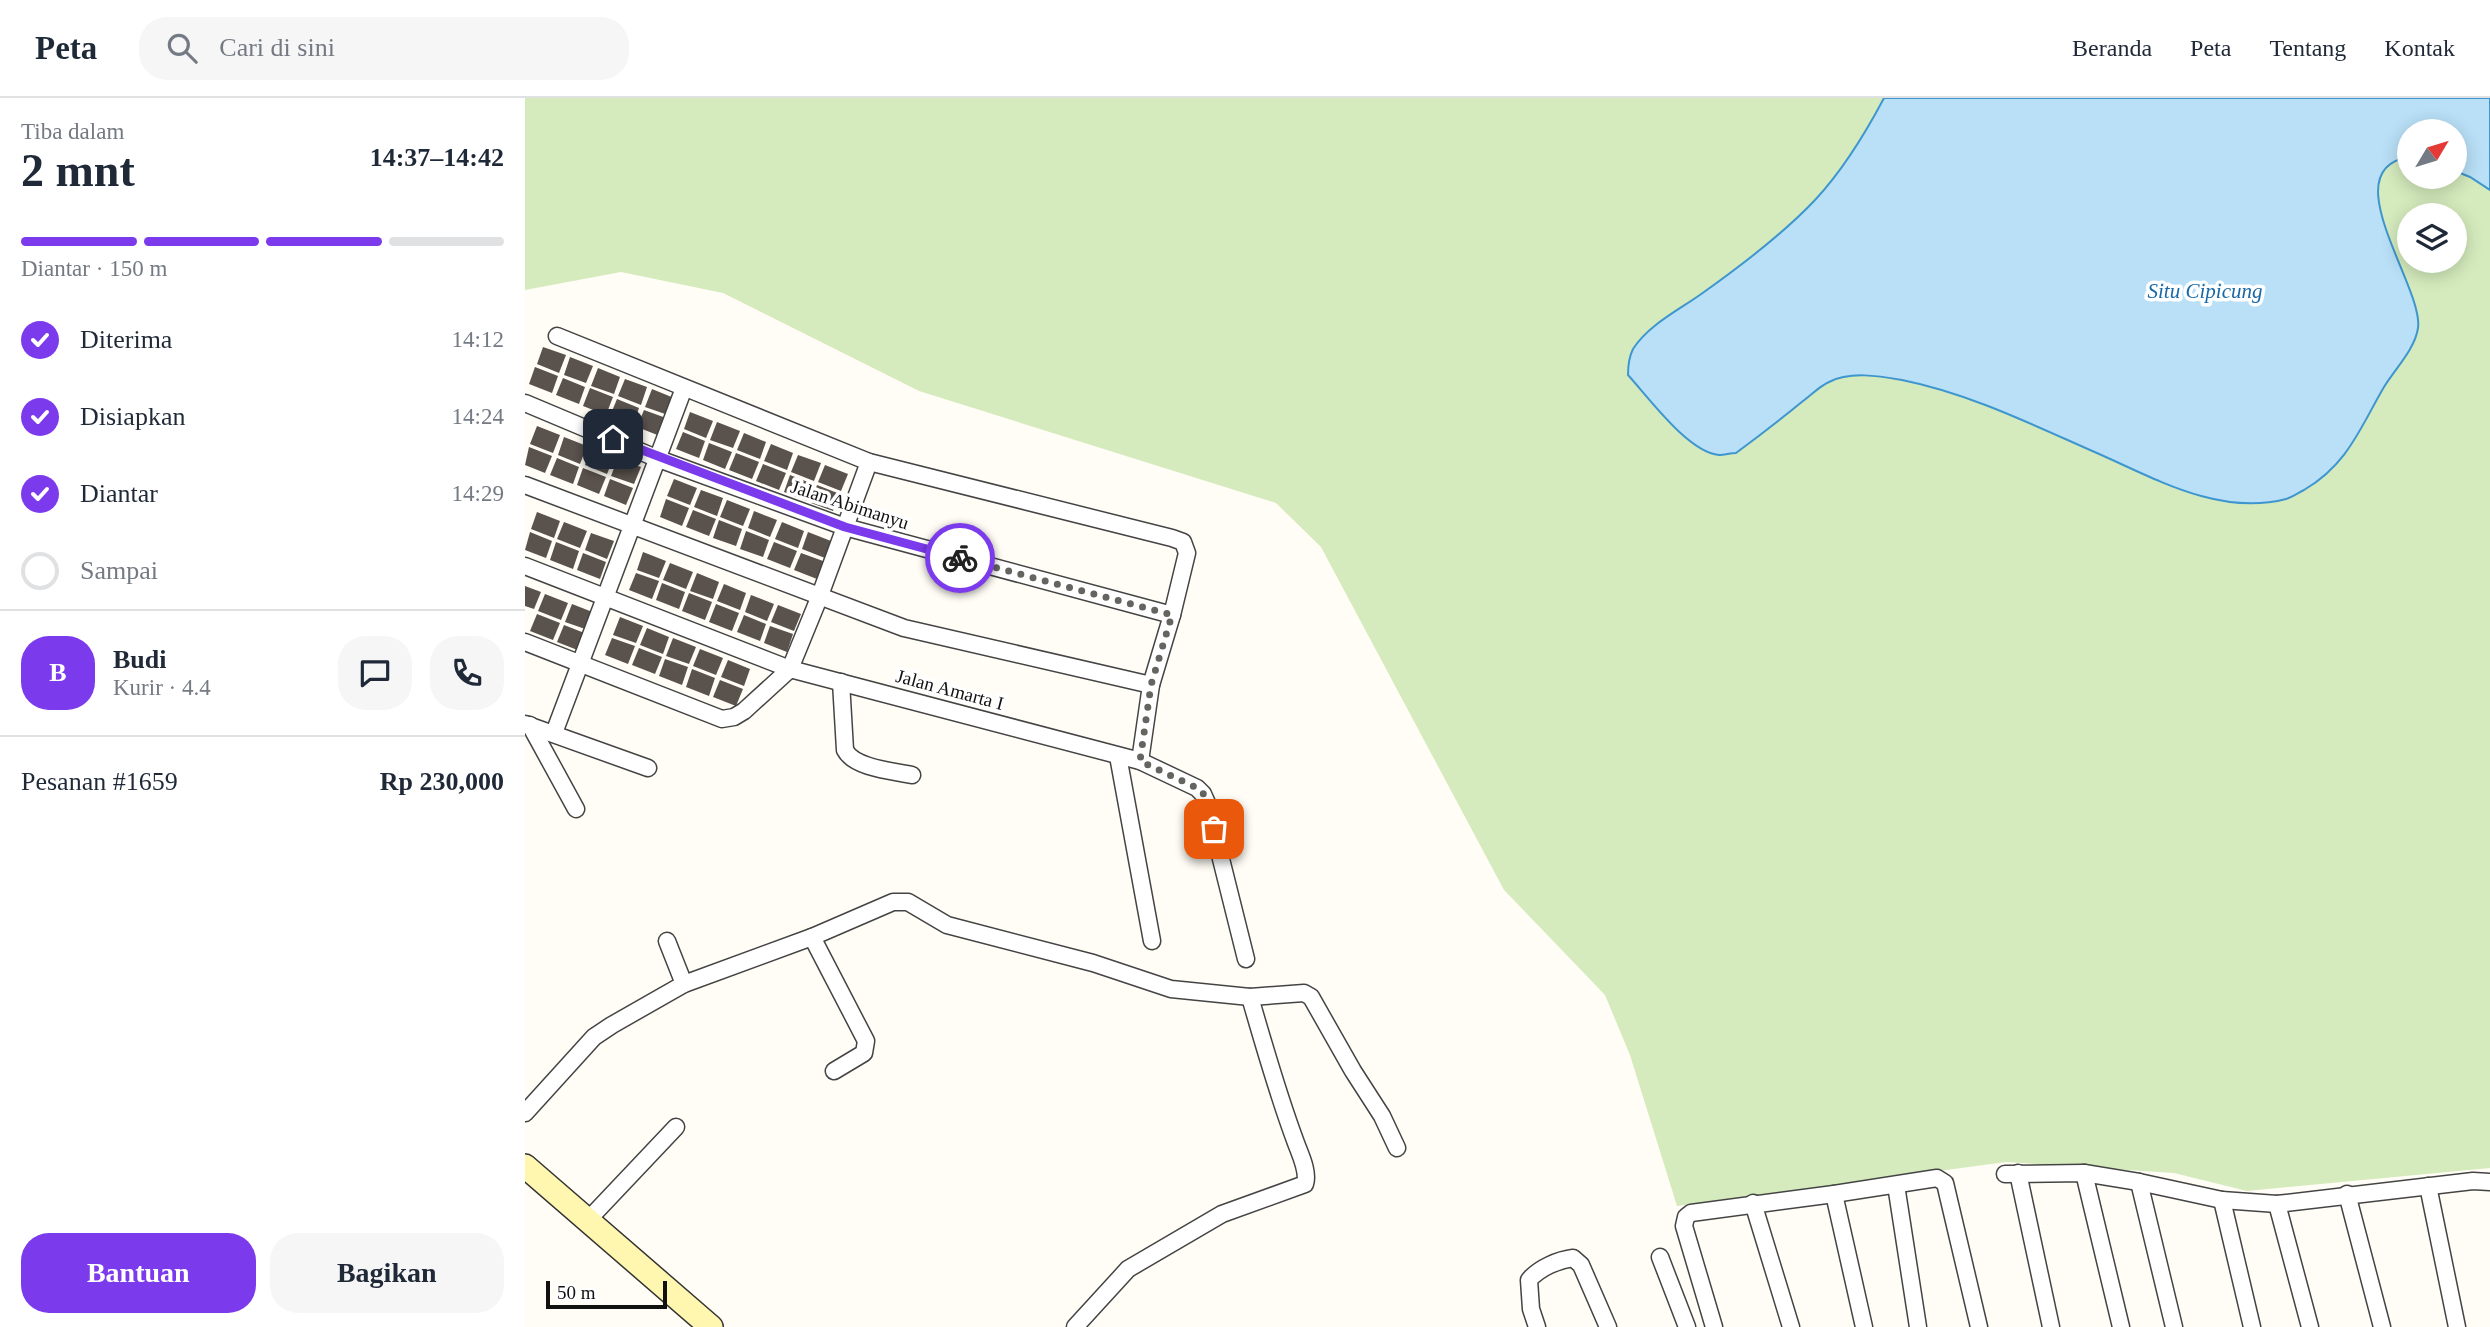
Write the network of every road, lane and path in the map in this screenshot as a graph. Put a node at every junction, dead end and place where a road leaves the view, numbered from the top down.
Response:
1 (558, 336) dead end
2 (684, 388) junction
3 (525, 403) edge
4 (656, 458) junction
5 (869, 462) junction
6 (525, 485) edge
7 (631, 526) junction
8 (845, 527) junction
9 (525, 566) edge
10 (605, 596) junction
11 (819, 598) junction
12 (1172, 615) junction
13 (525, 642) edge
14 (580, 663) junction
15 (790, 669) junction
16 (841, 682) junction
17 (1151, 685) junction
18 (527, 725) edge
19 (554, 733) junction
20 (1118, 756) junction
21 (1140, 761) junction
22 (648, 768) dead end
23 (912, 775) dead end
24 (576, 809) dead end
25 (812, 937) junction
26 (667, 940) dead end
27 (1152, 942) dead end
28 (1246, 959) dead end
29 (684, 984) junction
30 (1250, 998) junction
31 (834, 1071) dead end
32 (525, 1112) edge
33 (676, 1127) dead end
34 (1397, 1148) dead end
35 (525, 1166) edge
36 (2084, 1173) junction
37 (2139, 1182) junction
38 (2490, 1182) edge
39 (1896, 1185) junction
40 (2428, 1186) junction
41 (1834, 1194) junction
42 (2347, 1194) junction
43 (2222, 1200) junction
44 (1753, 1203) junction
45 (2277, 1204) junction
46 (588, 1220) junction
47 (1660, 1257) dead end
48 (711, 1327) edge
49 (1075, 1327) edge
50 (1537, 1327) edge
51 (1608, 1327) edge
52 (1687, 1327) edge
53 (1714, 1327) edge
54 (1791, 1327) edge
55 (1864, 1327) edge
56 (1917, 1327) edge
57 (1979, 1327) edge
58 (2051, 1327) edge
59 (2121, 1327) edge
60 (2174, 1327) edge
61 (2252, 1327) edge
62 (2310, 1327) edge
63 (2382, 1327) edge
64 (2457, 1327) edge

1 - 2 street
2 - 4 street
2 - 5 street
3 - 4 street, Jalan Abimanyu
4 - 7 street
4 - 8 street, Jalan Abimanyu
5 - 8 street
5 - 12 street
6 - 7 street
7 - 10 street
7 - 11 street
8 - 11 street
8 - 12 street, Jalan Abimanyu
9 - 10 street, Jalan Amarta I
10 - 14 street
10 - 15 street, Jalan Amarta I
11 - 15 street
11 - 17 street
12 - 17 street
13 - 14 street
14 - 15 street
14 - 19 street
15 - 16 street, Jalan Amarta I
16 - 20 street, Jalan Amarta I
16 - 23 street
17 - 21 street
18 - 19 street
18 - 24 street
19 - 22 street
20 - 21 street, Jalan Amarta I
20 - 27 street
21 - 28 street, Jalan Amarta I
25 - 29 street
25 - 30 street
25 - 31 street
26 - 29 street
29 - 32 street
30 - 34 street
30 - 49 street
33 - 46 street
35 - 46 street
36 - 37 street
36 - 58 street
36 - 59 street
37 - 43 street
37 - 60 street
38 - 40 street
39 - 41 street
39 - 56 street
39 - 57 street
40 - 42 street
40 - 64 street
41 - 44 street
41 - 55 street
42 - 45 street
42 - 63 street
43 - 45 street
43 - 61 street
44 - 53 street
44 - 54 street
45 - 62 street
46 - 48 street
47 - 52 street
50 - 51 street

